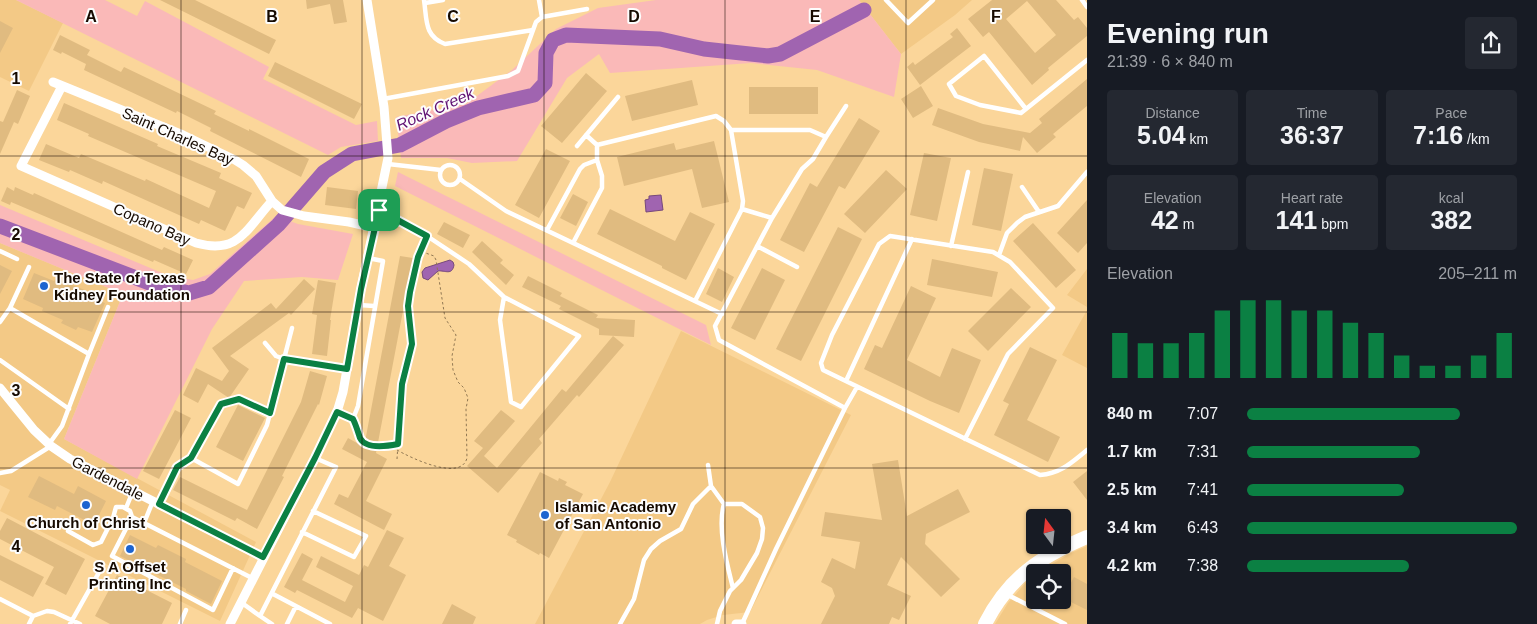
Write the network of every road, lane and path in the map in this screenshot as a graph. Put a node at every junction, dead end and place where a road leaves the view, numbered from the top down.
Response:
1 (366, 0) edge
2 (443, 0) edge
3 (539, 0) edge
4 (886, 0) edge
5 (932, 0) edge
6 (1082, 0) edge
7 (424, 2) edge
8 (1087, 6) edge
9 (587, 9) dead end
10 (542, 17) junction
11 (533, 30) junction
12 (1087, 60) edge
13 (58, 84) joint
14 (618, 97) dead end
15 (383, 99) junction
16 (846, 106) dead end
17 (1026, 109) junction
18 (731, 130) junction
19 (586, 135) junction
20 (826, 137) junction
21 (597, 145) junction
22 (577, 146) dead end
23 (597, 160) junction
24 (388, 161) junction
25 (441, 170) junction
26 (968, 172) dead end
27 (1087, 172) edge
28 (460, 179) junction
29 (1022, 187) dead end
30 (272, 201) junction
31 (742, 209) junction
32 (379, 210) junction
33 (1039, 212) junction
34 (772, 218) junction
35 (375, 228) junction
36 (547, 230) junction
37 (427, 236) junction
38 (912, 240) junction
39 (573, 242) junction
40 (757, 246) junction
41 (951, 246) junction
42 (0, 251) edge
43 (420, 251) junction
44 (999, 255) junction
45 (368, 258) junction
46 (17, 259) dead end
47 (28, 267) dead end
48 (797, 267) dead end
49 (504, 297) junction
50 (694, 301) junction
51 (359, 305) junction
52 (374, 306) junction
53 (108, 307) dead end
54 (10, 308) junction
55 (722, 314) junction
56 (0, 322) edge
57 (292, 328) dead end
58 (265, 343) dead end
59 (89, 354) junction
60 (284, 359) junction
61 (0, 360) edge
62 (347, 369) junction
63 (846, 381) junction
64 (857, 386) junction
65 (0, 388) edge
66 (845, 408) junction
67 (68, 409) junction
68 (337, 412) junction
69 (270, 413) junction
70 (353, 419) junction
71 (965, 439) junction
72 (398, 444) junction
73 (50, 445) junction
74 (398, 450) junction
75 (1087, 450) edge
76 (191, 458) junction
77 (315, 458) junction
78 (397, 459) dead end
79 (708, 464) dead end
80 (0, 473) edge
81 (712, 486) junction
82 (133, 491) junction
83 (156, 503) junction
84 (724, 504) junction
85 (126, 508) junction
86 (313, 511) junction
87 (132, 517) junction
88 (144, 523) junction
89 (68, 531) dead end
90 (302, 532) junction
91 (1087, 537) edge
92 (263, 557) junction
93 (102, 567) dead end
94 (232, 568) junction
95 (252, 578) junction
96 (733, 588) junction
97 (1005, 593) junction
98 (273, 594) junction
99 (0, 599) edge
100 (240, 602) junction
101 (296, 606) junction
102 (186, 610) dead end
103 (33, 616) junction
104 (260, 616) junction
105 (318, 618) junction
106 (71, 622) edge
107 (29, 624) edge
108 (80, 624) edge
109 (180, 624) edge
110 (230, 624) edge
111 (272, 624) edge
112 (287, 624) edge
113 (314, 624) edge
114 (330, 624) edge
115 (620, 624) edge
116 (717, 624) edge
117 (736, 624) edge
118 (742, 624) edge
119 (985, 624) edge
120 (1065, 624) edge

1 - 15 street
2 - 7 lane
3 - 10 lane
4 - 5 lane
6 - 8 lane
7 - 11 lane
9 - 10 lane
10 - 11 lane
11 - 15 lane
12 - 17 lane
13 - 30 street, Saint Charles Bay
13 - 30 street, Copano Bay
14 - 19 lane
15 - 24 street
16 - 20 lane
17 - 17 lane
18 - 20 lane
18 - 21 lane
18 - 31 lane
19 - 21 lane
19 - 22 lane
20 - 34 lane
21 - 23 lane
23 - 36 lane
23 - 39 lane
24 - 25 lane
24 - 32 street
25 - 28 lane
25 - 28 lane
26 - 41 lane
27 - 33 lane
28 - 36 lane
29 - 33 lane
30 - 35 street, Saint Charles Bay
31 - 34 lane
31 - 50 lane
32 - 35 street
32 - 37 lane
33 - 44 lane
34 - 40 lane
35 - 45 street
36 - 39 lane
37 - 43 path
37 - 49 lane
38 - 41 lane
38 - 63 lane
38 - 63 lane
39 - 50 lane
40 - 48 lane
40 - 55 lane
41 - 44 lane
42 - 46 lane
43 - 72 path
43 - 74 path
44 - 71 lane
45 - 51 street
45 - 52 lane
47 - 54 lane
49 - 49 lane
50 - 55 lane
51 - 52 lane
51 - 62 street
52 - 70 lane
53 - 59 lane
54 - 56 lane
54 - 59 lane
55 - 66 lane
57 - 60 lane
58 - 60 lane
59 - 67 lane
60 - 62 lane
60 - 69 lane
61 - 67 lane
62 - 68 street
63 - 64 lane
64 - 66 lane
64 - 71 lane
65 - 73 street, Gardendale
66 - 118 lane
67 - 73 lane
68 - 70 lane
68 - 77 street
69 - 76 lane
69 - 76 lane
70 - 72 path
71 - 75 lane
72 - 74 path
73 - 80 lane
73 - 82 street, Gardendale
74 - 78 path
76 - 83 lane
77 - 86 lane
77 - 92 street
79 - 81 lane
81 - 84 lane
81 - 115 lane
82 - 83 street, Gardendale
82 - 85 lane
83 - 88 lane
83 - 92 street, Gardendale
84 - 96 lane
84 - 96 lane
85 - 87 lane
85 - 89 lane
86 - 90 lane
86 - 90 lane
87 - 88 lane
87 - 94 lane
88 - 94 lane
90 - 98 lane
91 - 97 street
92 - 95 street
93 - 106 lane
94 - 95 lane
95 - 100 street
96 - 116 lane
97 - 119 street
97 - 120 lane
98 - 101 lane
98 - 104 lane
99 - 103 lane
100 - 104 lane
100 - 110 street
101 - 105 lane
101 - 112 lane
102 - 109 lane
103 - 106 lane
103 - 107 lane
104 - 111 lane
105 - 113 lane
105 - 114 lane
106 - 108 lane
117 - 118 street

